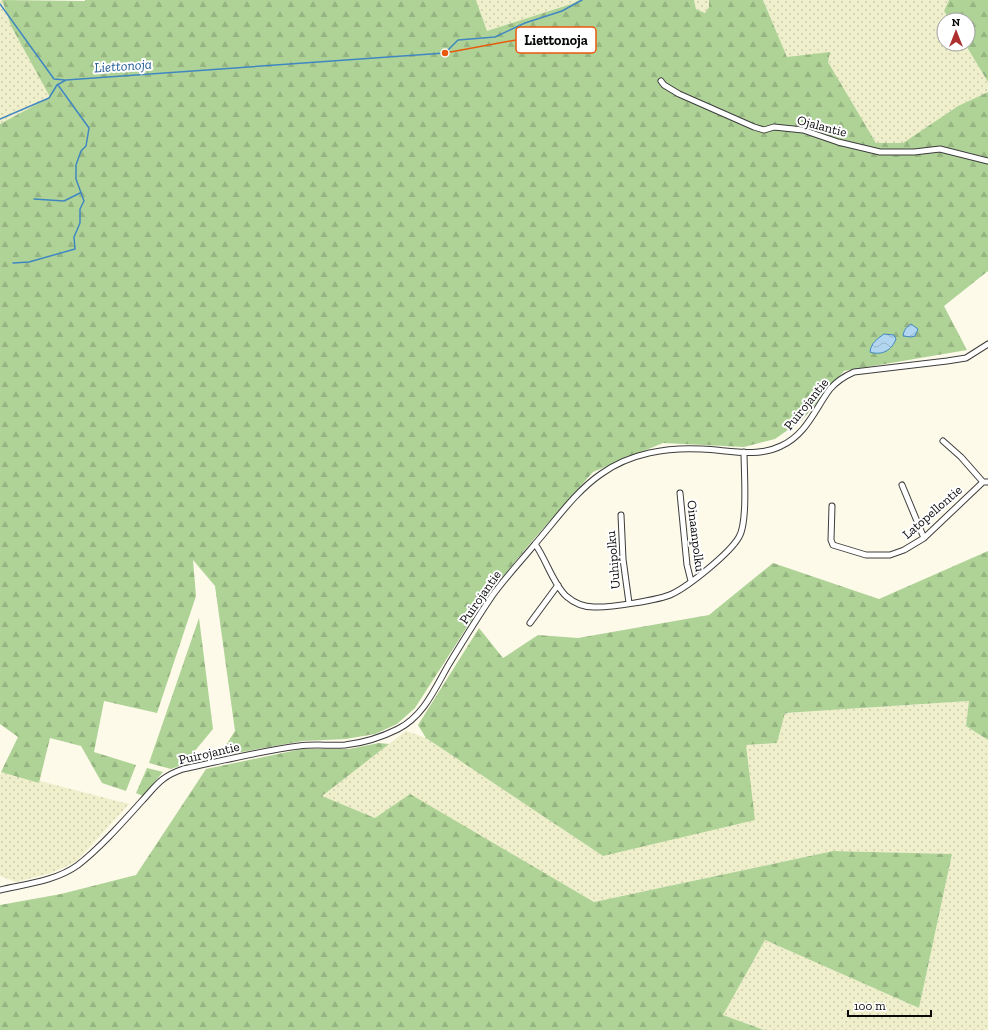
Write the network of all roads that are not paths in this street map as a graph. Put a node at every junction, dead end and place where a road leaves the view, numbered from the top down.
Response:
1 (661, 81) dead end
2 (988, 161) edge
3 (988, 344) edge
4 (943, 441) dead end
5 (744, 452) junction
6 (985, 482) edge
7 (902, 485) dead end
8 (680, 493) dead end
9 (832, 506) dead end
10 (621, 515) dead end
11 (924, 538) junction
12 (535, 544) junction
13 (691, 581) junction
14 (558, 585) junction
15 (629, 603) junction
16 (530, 624) dead end
17 (0, 890) edge

1 - 2 street, Ojalantie
3 - 5 street, Puirojantie
4 - 6 street
5 - 12 street, Puirojantie
5 - 13 street
6 - 11 street, Latopellontie
7 - 11 street
8 - 13 street, Oinaanpolku
9 - 11 street, Latopellontie
10 - 15 street, Uuhipolku
12 - 14 street
12 - 17 street, Puirojantie
13 - 15 street
14 - 15 street
14 - 16 street

